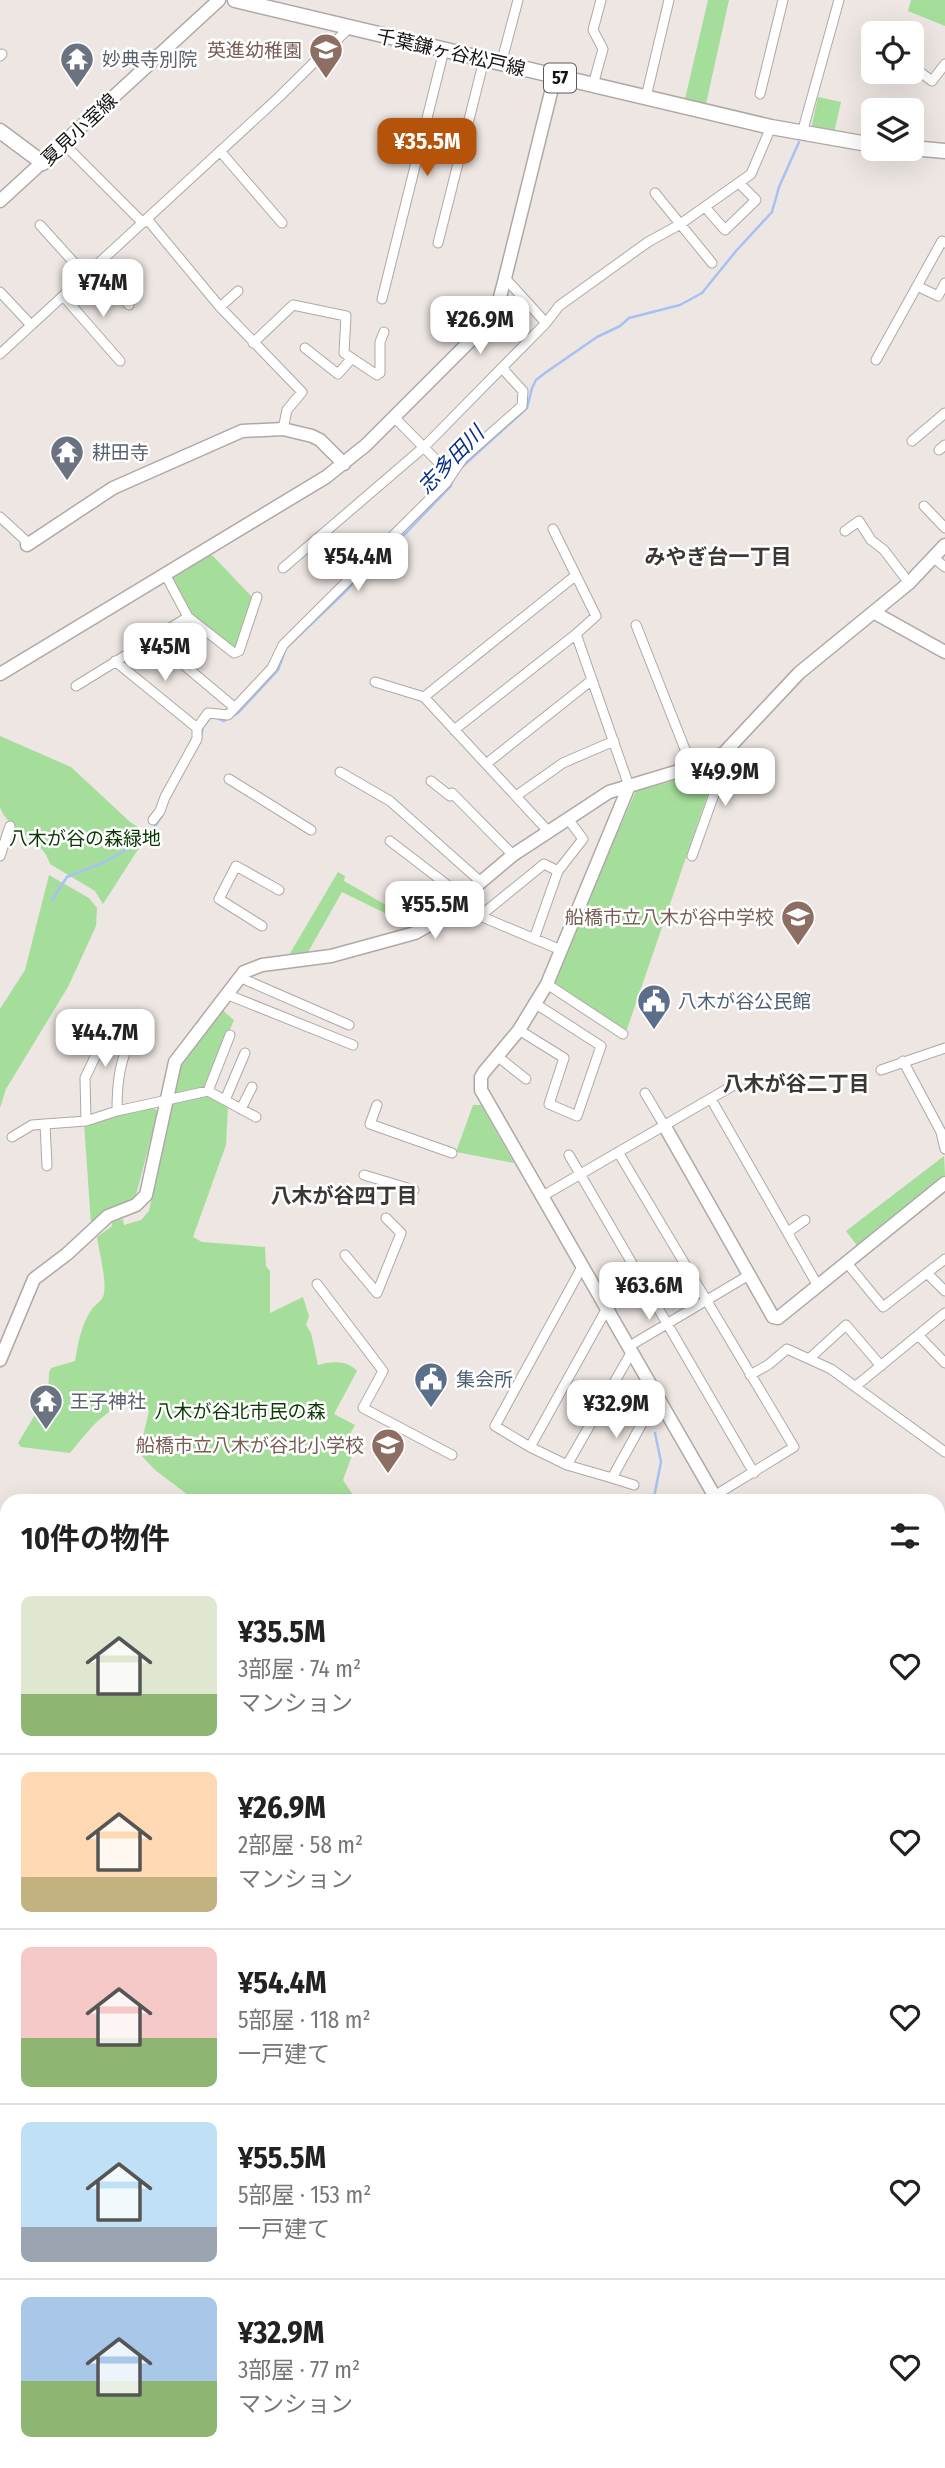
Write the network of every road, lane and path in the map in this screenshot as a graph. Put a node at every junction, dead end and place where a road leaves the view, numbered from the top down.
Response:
1 (219, 0) edge
2 (235, 0) edge
3 (517, 0) edge
4 (601, 0) edge
5 (669, 0) edge
6 (783, 0) edge
7 (839, 0) edge
8 (349, 28) junction
9 (444, 50) junction
10 (484, 60) junction
11 (501, 64) junction
12 (945, 64) edge
13 (924, 75) edge
14 (555, 76) junction
15 (593, 85) junction
16 (760, 94) dead end
17 (646, 97) junction
18 (771, 127) junction
19 (0, 131) edge
20 (802, 133) junction
21 (861, 143) edge
22 (64, 144) junction
23 (924, 149) edge
24 (945, 150) edge
25 (220, 152) junction
26 (43, 163) junction
27 (739, 183) junction
28 (655, 194) dead end
29 (0, 201) edge
30 (705, 207) junction
31 (145, 221) junction
32 (282, 223) dead end
33 (40, 225) dead end
34 (679, 225) junction
35 (438, 243) dead end
36 (945, 243) edge
37 (712, 263) dead end
38 (96, 266) junction
39 (86, 276) junction
40 (505, 278) junction
41 (945, 283) edge
42 (917, 286) junction
43 (239, 291) dead end
44 (0, 292) edge
45 (64, 297) junction
46 (382, 299) dead end
47 (129, 305) dead end
48 (220, 307) junction
49 (546, 323) junction
50 (31, 325) junction
51 (384, 332) dead end
52 (253, 343) junction
53 (305, 348) dead end
54 (0, 354) edge
55 (352, 358) junction
56 (876, 360) dead end
57 (120, 361) dead end
58 (502, 368) junction
59 (945, 414) edge
60 (395, 418) junction
61 (283, 429) junction
62 (912, 441) dead end
63 (424, 447) junction
64 (344, 464) junction
65 (450, 474) junction
66 (924, 506) dead end
67 (0, 517) edge
68 (945, 528) edge
69 (553, 529) dead end
70 (845, 531) dead end
71 (27, 545) joint
72 (945, 545) edge
73 (934, 558) junction
74 (945, 567) edge
75 (283, 568) dead end
76 (165, 574) junction
77 (575, 576) junction
78 (909, 583) junction
79 (257, 597) dead end
80 (875, 613) junction
81 (188, 617) junction
82 (636, 625) dead end
83 (576, 634) junction
84 (153, 639) junction
85 (945, 652) edge
86 (115, 661) junction
87 (0, 674) edge
88 (593, 680) junction
89 (375, 682) dead end
90 (76, 686) dead end
91 (424, 697) junction
92 (234, 707) junction
93 (197, 728) junction
94 (454, 730) junction
95 (614, 741) junction
96 (724, 753) junction
97 (486, 764) junction
98 (692, 767) junction
99 (340, 772) dead end
100 (229, 779) dead end
101 (431, 780) dead end
102 (629, 786) junction
103 (516, 796) junction
104 (568, 819) junction
105 (153, 820) dead end
106 (10, 826) dead end
107 (311, 830) dead end
108 (548, 831) junction
109 (390, 841) dead end
110 (513, 855) junction
111 (0, 856) edge
112 (692, 856) dead end
113 (558, 872) junction
114 (481, 882) junction
115 (279, 890) dead end
116 (463, 897) junction
117 (262, 926) dead end
118 (534, 939) junction
119 (561, 950) junction
120 (239, 977) junction
121 (547, 984) junction
122 (226, 994) junction
123 (536, 1004) junction
124 (114, 1016) dead end
125 (349, 1026) dead end
126 (519, 1030) junction
127 (134, 1031) dead end
128 (623, 1034) dead end
129 (230, 1035) dead end
130 (354, 1045) dead end
131 (945, 1048) edge
132 (245, 1053) dead end
133 (497, 1056) junction
134 (903, 1061) junction
135 (881, 1070) dead end
136 (526, 1079) dead end
137 (734, 1085) dead end
138 (252, 1087) dead end
139 (208, 1091) junction
140 (645, 1093) dead end
141 (710, 1099) junction
142 (225, 1100) junction
143 (166, 1101) junction
144 (377, 1105) dead end
145 (241, 1109) junction
146 (117, 1111) junction
147 (256, 1116) dead end
148 (86, 1121) junction
149 (45, 1124) junction
150 (664, 1125) junction
151 (943, 1131) edge
152 (12, 1137) dead end
153 (945, 1149) edge
154 (618, 1152) junction
155 (452, 1153) dead end
156 (569, 1155) dead end
157 (47, 1166) dead end
158 (364, 1175) dead end
159 (580, 1175) junction
160 (945, 1182) edge
161 (414, 1190) dead end
162 (541, 1197) junction
163 (386, 1218) dead end
164 (805, 1220) dead end
165 (788, 1232) junction
166 (345, 1255) dead end
167 (945, 1259) edge
168 (847, 1263) junction
169 (582, 1267) junction
170 (927, 1273) junction
171 (749, 1275) junction
172 (317, 1284) dead end
173 (818, 1286) junction
174 (945, 1292) edge
175 (706, 1301) junction
176 (606, 1310) junction
177 (945, 1313) edge
178 (667, 1324) junction
179 (918, 1335) junction
180 (630, 1350) junction
181 (810, 1358) junction
182 (0, 1360) edge
183 (945, 1363) edge
184 (881, 1366) junction
185 (750, 1375) junction
186 (856, 1386) junction
187 (657, 1396) junction
188 (530, 1447) junction
189 (945, 1452) edge
190 (452, 1455) dead end
191 (567, 1465) junction
192 (754, 1473) junction
193 (612, 1478) junction
194 (634, 1485) dead end
195 (713, 1494) edge
196 (723, 1494) edge

1 - 22 street, 夏見小室線
2 - 8 main road, 千葉鎌ヶ谷松戸線 / 57
3 - 11 street
4 - 15 street
5 - 17 street
6 - 16 street
7 - 20 street
8 - 9 main road, 千葉鎌ヶ谷松戸線 / 57
8 - 25 street
9 - 10 main road, 千葉鎌ヶ谷松戸線 / 57
9 - 46 street
10 - 11 main road, 千葉鎌ヶ谷松戸線 / 57
10 - 35 street
11 - 14 main road, 千葉鎌ヶ谷松戸線 / 57
12 - 13 street
14 - 15 main road, 千葉鎌ヶ谷松戸線 / 57
14 - 40 street
15 - 17 main road, 千葉鎌ヶ谷松戸線 / 57
17 - 18 main road, 千葉鎌ヶ谷松戸線 / 57
18 - 20 main road, 千葉鎌ヶ谷松戸線 / 57
18 - 27 street
19 - 26 main road
20 - 21 main road, 千葉鎌ヶ谷松戸線 / 57
22 - 26 street, 夏見小室線
22 - 31 street
23 - 24 main road
25 - 31 street
25 - 32 street
26 - 29 street, 夏見小室線
27 - 30 street
27 - 30 street
28 - 34 street
30 - 34 street
31 - 38 street
31 - 48 street
33 - 39 street
34 - 37 street
34 - 49 street
36 - 42 street
38 - 39 street
38 - 47 street
39 - 45 street
40 - 49 street
40 - 60 street
41 - 42 street
42 - 56 street
43 - 48 street
44 - 50 street
45 - 50 street
45 - 57 street
48 - 52 street
49 - 58 street
50 - 54 street
51 - 55 street
52 - 55 street
52 - 61 street
53 - 55 street
58 - 63 street
58 - 65 street
59 - 62 street
60 - 63 street
60 - 64 street
61 - 64 street
61 - 71 street
63 - 65 street
63 - 75 street
64 - 76 street
65 - 92 street
66 - 68 street
67 - 71 street
69 - 77 street
70 - 78 street
72 - 73 street
73 - 74 street
73 - 78 street
76 - 81 street
76 - 87 street
77 - 83 street
77 - 91 street
78 - 80 street
79 - 81 street
80 - 85 street
80 - 96 street
81 - 84 street
82 - 98 street
83 - 88 street
83 - 94 street
84 - 86 street
84 - 92 street
86 - 90 street
86 - 93 street
88 - 95 street
88 - 97 street
89 - 91 street
91 - 94 street
92 - 93 street
93 - 105 street
94 - 97 street
95 - 102 street
95 - 103 street
96 - 98 street
96 - 112 street
97 - 103 street
98 - 102 street
99 - 114 street
100 - 107 street
101 - 110 street
102 - 104 street
102 - 119 street
103 - 108 street
104 - 108 street
104 - 113 street
106 - 111 street
108 - 110 street
109 - 116 street
110 - 114 street
113 - 118 street
113 - 118 street
114 - 116 street
115 - 117 street
116 - 120 street
118 - 119 street
119 - 121 street
120 - 122 street
120 - 125 street
121 - 123 street
121 - 128 street
122 - 130 street
122 - 143 street
123 - 126 street
123 - 126 street
124 - 148 street
126 - 133 street
127 - 146 street
129 - 139 street
131 - 134 street
132 - 142 street
133 - 136 street
133 - 162 street
134 - 135 street
134 - 151 street
137 - 141 street
138 - 145 street
139 - 142 street
139 - 143 street
140 - 150 street
141 - 150 street
141 - 165 street
142 - 145 street
143 - 146 street
143 - 182 street
144 - 155 street
145 - 147 street
146 - 148 street
148 - 149 street
149 - 152 street
149 - 157 street
150 - 154 street
150 - 171 street
151 - 153 street
154 - 159 street
154 - 175 street
156 - 159 street
158 - 161 street
159 - 162 street
159 - 178 street
160 - 168 street
162 - 169 street
163 - 166 street
164 - 165 street
165 - 173 street
167 - 170 street
168 - 170 street
168 - 173 street
169 - 176 street
169 - 188 street
170 - 174 street
171 - 173 street
171 - 175 street
172 - 190 street
175 - 178 street
175 - 185 street
176 - 180 street
176 - 188 street
177 - 179 street
178 - 180 street
178 - 192 street
179 - 183 street
179 - 184 street
180 - 187 street
180 - 191 street
181 - 184 street
181 - 185 street
181 - 186 street
184 - 186 street
185 - 192 street
186 - 189 street
187 - 193 street
187 - 195 street
188 - 191 street
191 - 193 street
192 - 196 street
193 - 194 street

